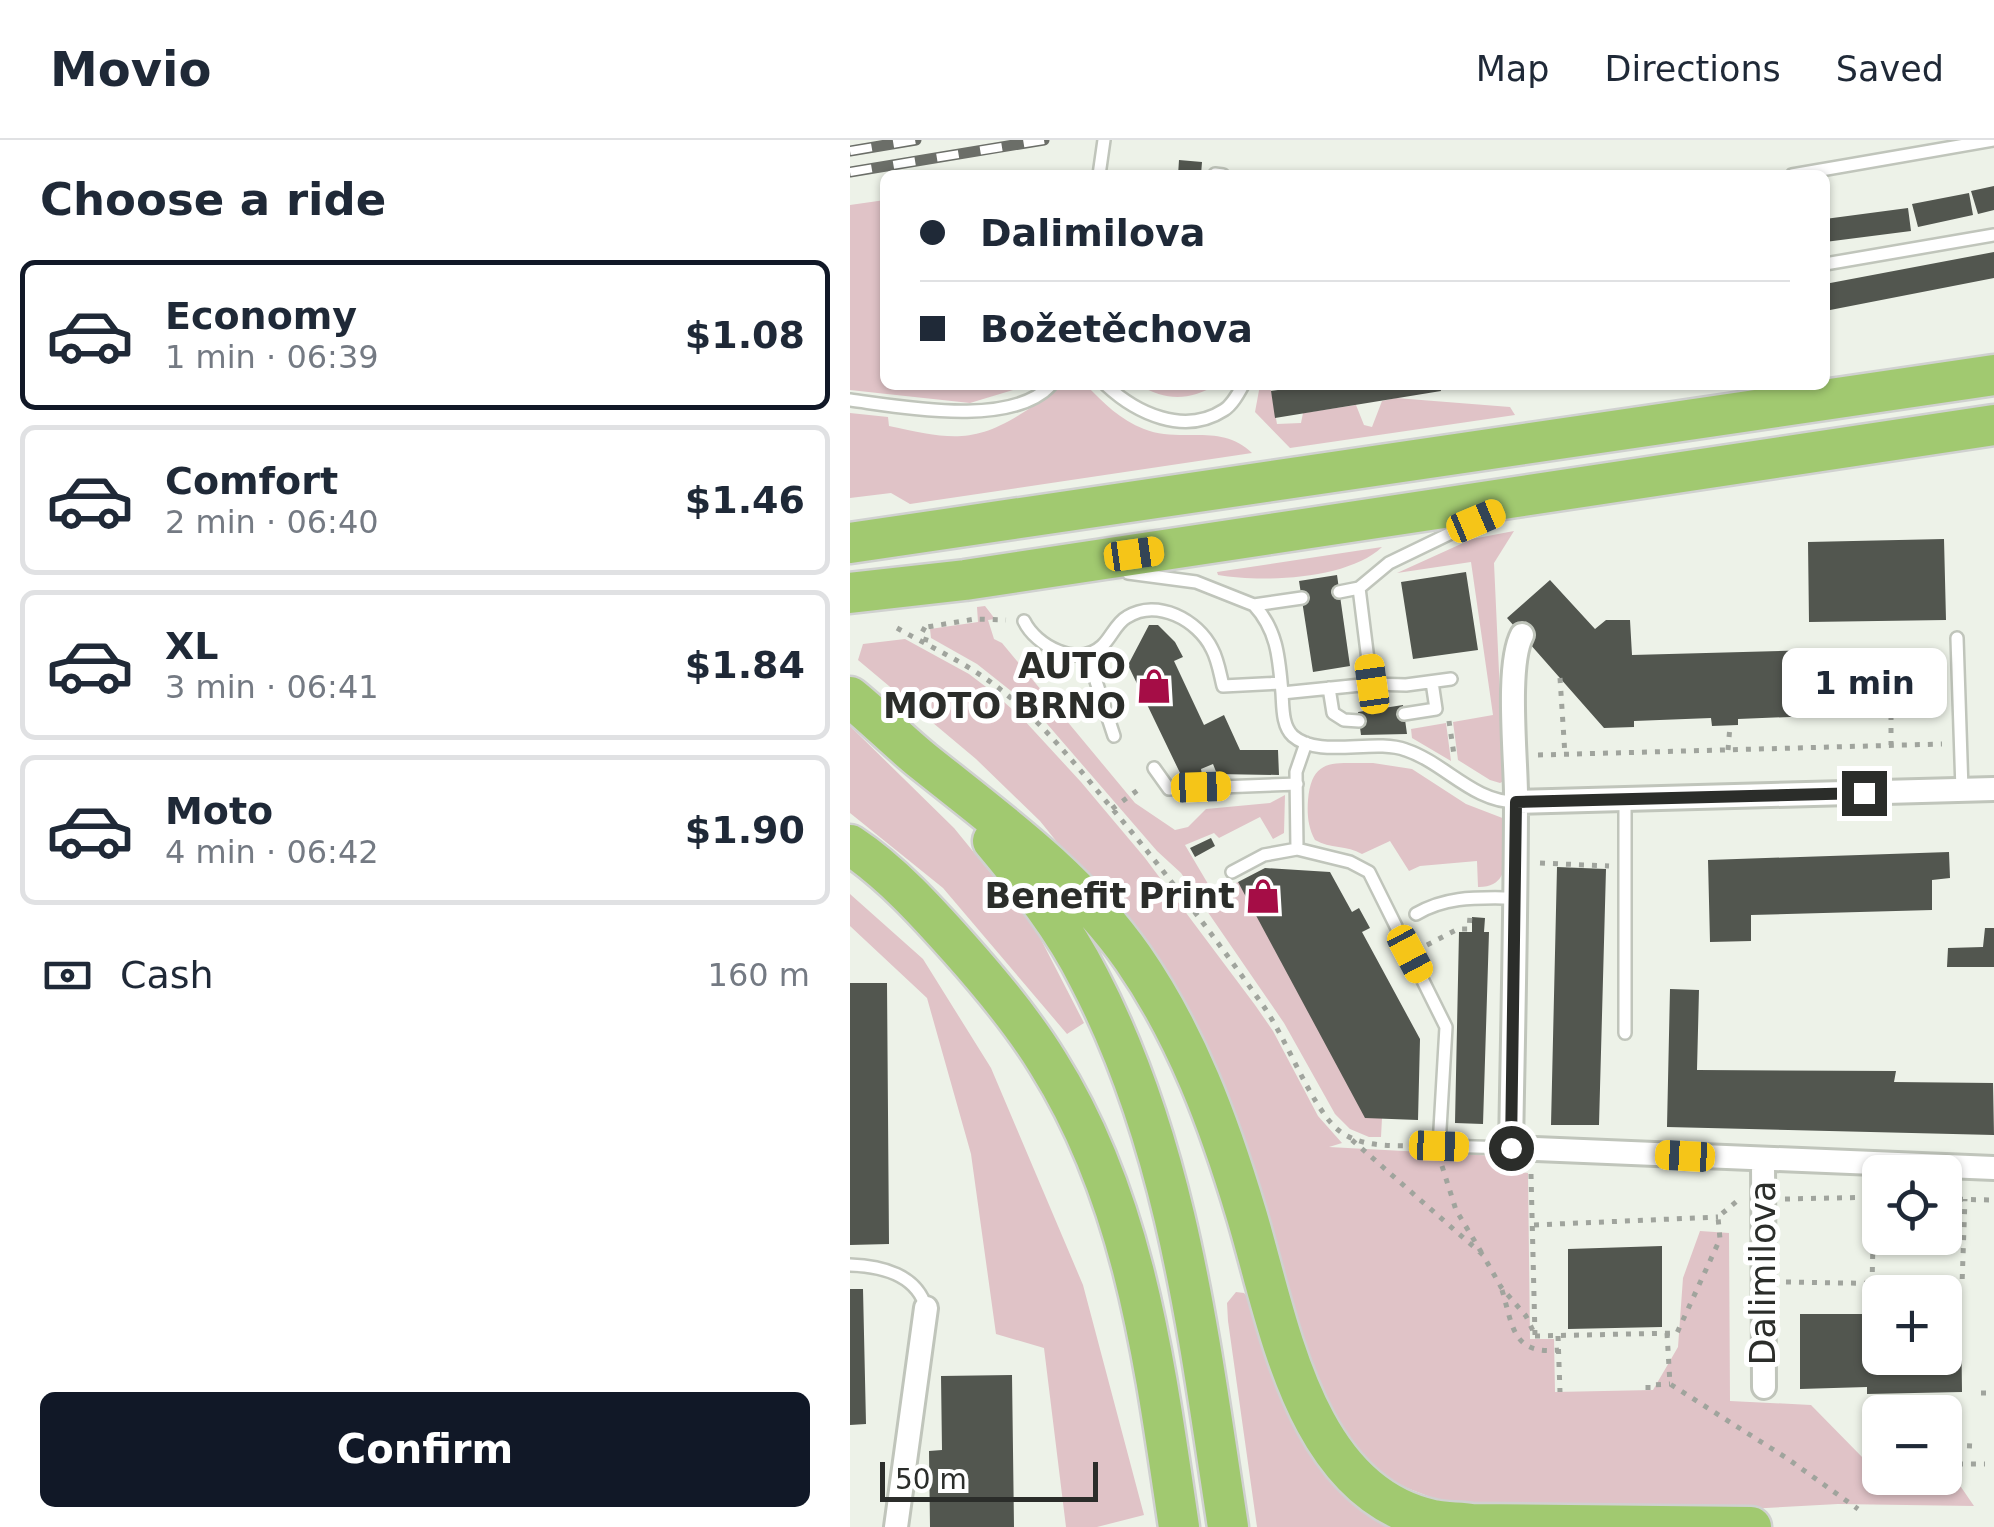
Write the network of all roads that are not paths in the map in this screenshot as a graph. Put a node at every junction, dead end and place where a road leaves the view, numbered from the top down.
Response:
1 (1104, 140) edge
2 (1994, 140) edge
3 (1100, 170) edge
4 (1821, 170) edge
5 (1994, 235) edge
6 (1830, 263) edge
7 (1994, 375) edge
8 (1046, 390) edge
9 (1111, 390) edge
10 (1240, 390) edge
11 (850, 400) edge
12 (1994, 425) edge
13 (1540, 493) junction
14 (850, 543) edge
15 (1060, 565) junction
16 (1359, 588) junction
17 (1339, 592) dead end
18 (850, 594) edge
19 (1302, 598) dead end
20 (1254, 605) junction
21 (1024, 621) road end
22 (1522, 636) dead end
23 (1957, 638) dead end
24 (1087, 654) junction
25 (1451, 679) dead end
26 (1432, 682) junction
27 (1372, 684) junction
28 (1282, 688) junction
29 (1329, 688) junction
30 (850, 697) edge
31 (1404, 714) dead end
32 (1359, 721) dead end
33 (1114, 736) dead end
34 (1306, 743) junction
35 (917, 756) junction
36 (1154, 768) dead end
37 (1297, 784) junction
38 (1962, 790) junction
39 (1994, 790) edge
40 (1626, 799) junction
41 (1516, 802) junction
42 (850, 845) edge
43 (1298, 849) junction
44 (1232, 872) dead end
45 (1516, 898) junction
46 (1416, 914) dead end
47 (1625, 1034) dead end
48 (1520, 1149) junction
49 (1763, 1160) junction
50 (1994, 1168) edge
51 (850, 1264) edge
52 (926, 1308) joint
53 (1764, 1387) dead end
54 (896, 1527) edge
55 (1178, 1527) edge
56 (1228, 1527) edge
57 (1751, 1527) edge

1 - 3 lane
2 - 4 lane
5 - 6 lane
7 - 14 highway
8 - 11 lane
9 - 10 lane
12 - 13 highway
13 - 15 highway
13 - 16 lane
15 - 18 highway
15 - 20 lane
16 - 17 lane
16 - 27 lane
19 - 20 lane
20 - 28 lane
21 - 24 lane
22 - 41 street
23 - 38 lane
24 - 28 lane
24 - 33 lane
25 - 26 lane
26 - 27 lane
26 - 31 lane
27 - 29 lane
28 - 29 lane
28 - 34 lane
29 - 32 lane
30 - 35 highway
34 - 37 lane
34 - 41 lane
35 - 56 highway
35 - 57 highway
36 - 37 lane
37 - 43 lane
38 - 39 street
38 - 40 street
40 - 41 street
40 - 47 lane
41 - 45 street
42 - 55 highway
43 - 44 lane
43 - 48 lane
45 - 46 lane
45 - 48 street
48 - 49 street, Dalimilova
49 - 50 street, Dalimilova
49 - 53 street, Dalimilova
51 - 52 lane
52 - 54 street

